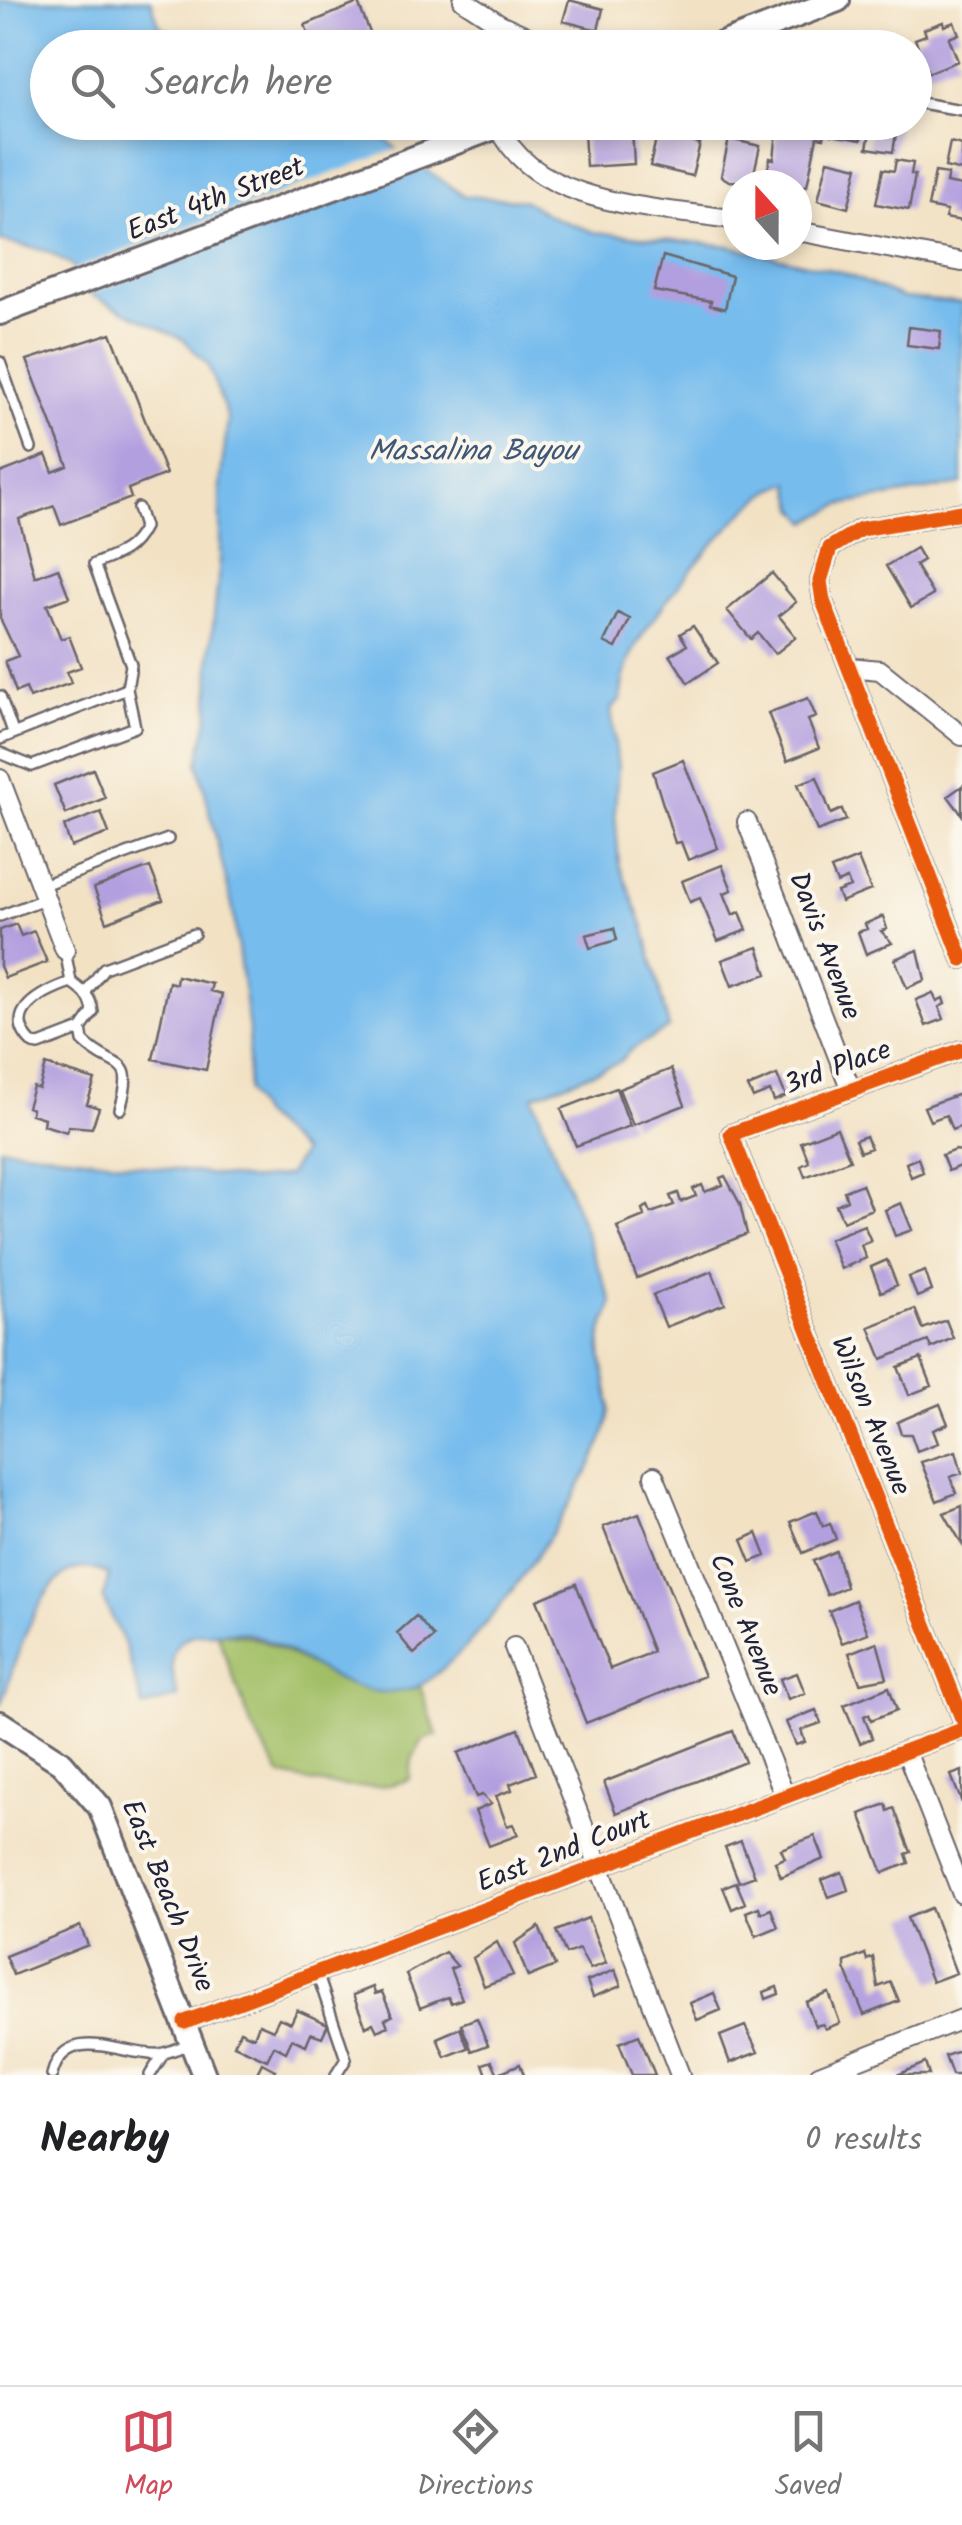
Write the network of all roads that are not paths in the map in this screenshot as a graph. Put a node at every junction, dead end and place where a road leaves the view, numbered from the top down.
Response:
1 (463, 0) edge
2 (838, 0) edge
3 (513, 30) edge
4 (759, 30) edge
5 (932, 105) edge
6 (962, 110) edge
7 (462, 140) edge
8 (511, 140) edge
9 (722, 217) edge
10 (812, 234) edge
11 (962, 262) edge
12 (0, 313) edge
13 (0, 362) edge
14 (31, 448) dead end
15 (138, 508) dead end
16 (962, 512) edge
17 (849, 666) junction
18 (127, 688) junction
19 (0, 696) edge
20 (13, 732) junction
21 (962, 736) edge
22 (0, 739) edge
23 (0, 753) edge
24 (0, 780) edge
25 (747, 822) dead end
26 (168, 839) dead end
27 (43, 892) junction
28 (0, 916) edge
29 (194, 934) dead end
30 (65, 950) joint
31 (962, 959) edge
32 (71, 982) junction
33 (86, 993) junction
34 (81, 1029) junction
35 (962, 1050) edge
36 (850, 1090) junction
37 (120, 1109) dead end
38 (731, 1134) joint
39 (654, 1476) dead end
40 (514, 1647) dead end
41 (962, 1718) edge
42 (1, 1724) edge
43 (962, 1730) edge
44 (906, 1751) junction
45 (785, 1796) junction
46 (598, 1866) junction
47 (962, 1894) edge
48 (317, 1974) junction
49 (962, 2019) edge
50 (188, 2033) junction
51 (164, 2053) junction
52 (52, 2075) edge
53 (150, 2075) edge
54 (204, 2075) edge
55 (336, 2075) edge
56 (680, 2075) edge
57 (819, 2075) edge

1 - 3 street
2 - 4 street
5 - 6 lane
7 - 12 street, East 4th Street
8 - 9 street
10 - 11 street
13 - 14 lane
15 - 18 lane
16 - 17 street
17 - 21 street
17 - 31 street
18 - 20 lane
18 - 23 lane
19 - 20 lane
20 - 22 lane
24 - 27 street
25 - 36 street, Davis Avenue
26 - 27 lane
27 - 28 lane
27 - 30 street
29 - 33 lane
30 - 32 lane
32 - 33 lane
32 - 34 lane
33 - 34 lane
34 - 37 lane
35 - 36 street, 3rd Place
36 - 38 street, 3rd Place
38 - 41 street, Wilson Avenue
39 - 45 street, Cone Avenue
40 - 46 street
42 - 50 street, East Beach Drive
43 - 44 street, East 2nd Court
44 - 45 street, East 2nd Court
44 - 47 street
45 - 46 street, East 2nd Court
46 - 48 street, East 2nd Court
46 - 56 street
48 - 50 street, East 2nd Court
48 - 55 lane
49 - 57 street
50 - 51 lane
50 - 54 street, East Beach Drive
51 - 52 lane
51 - 53 lane

